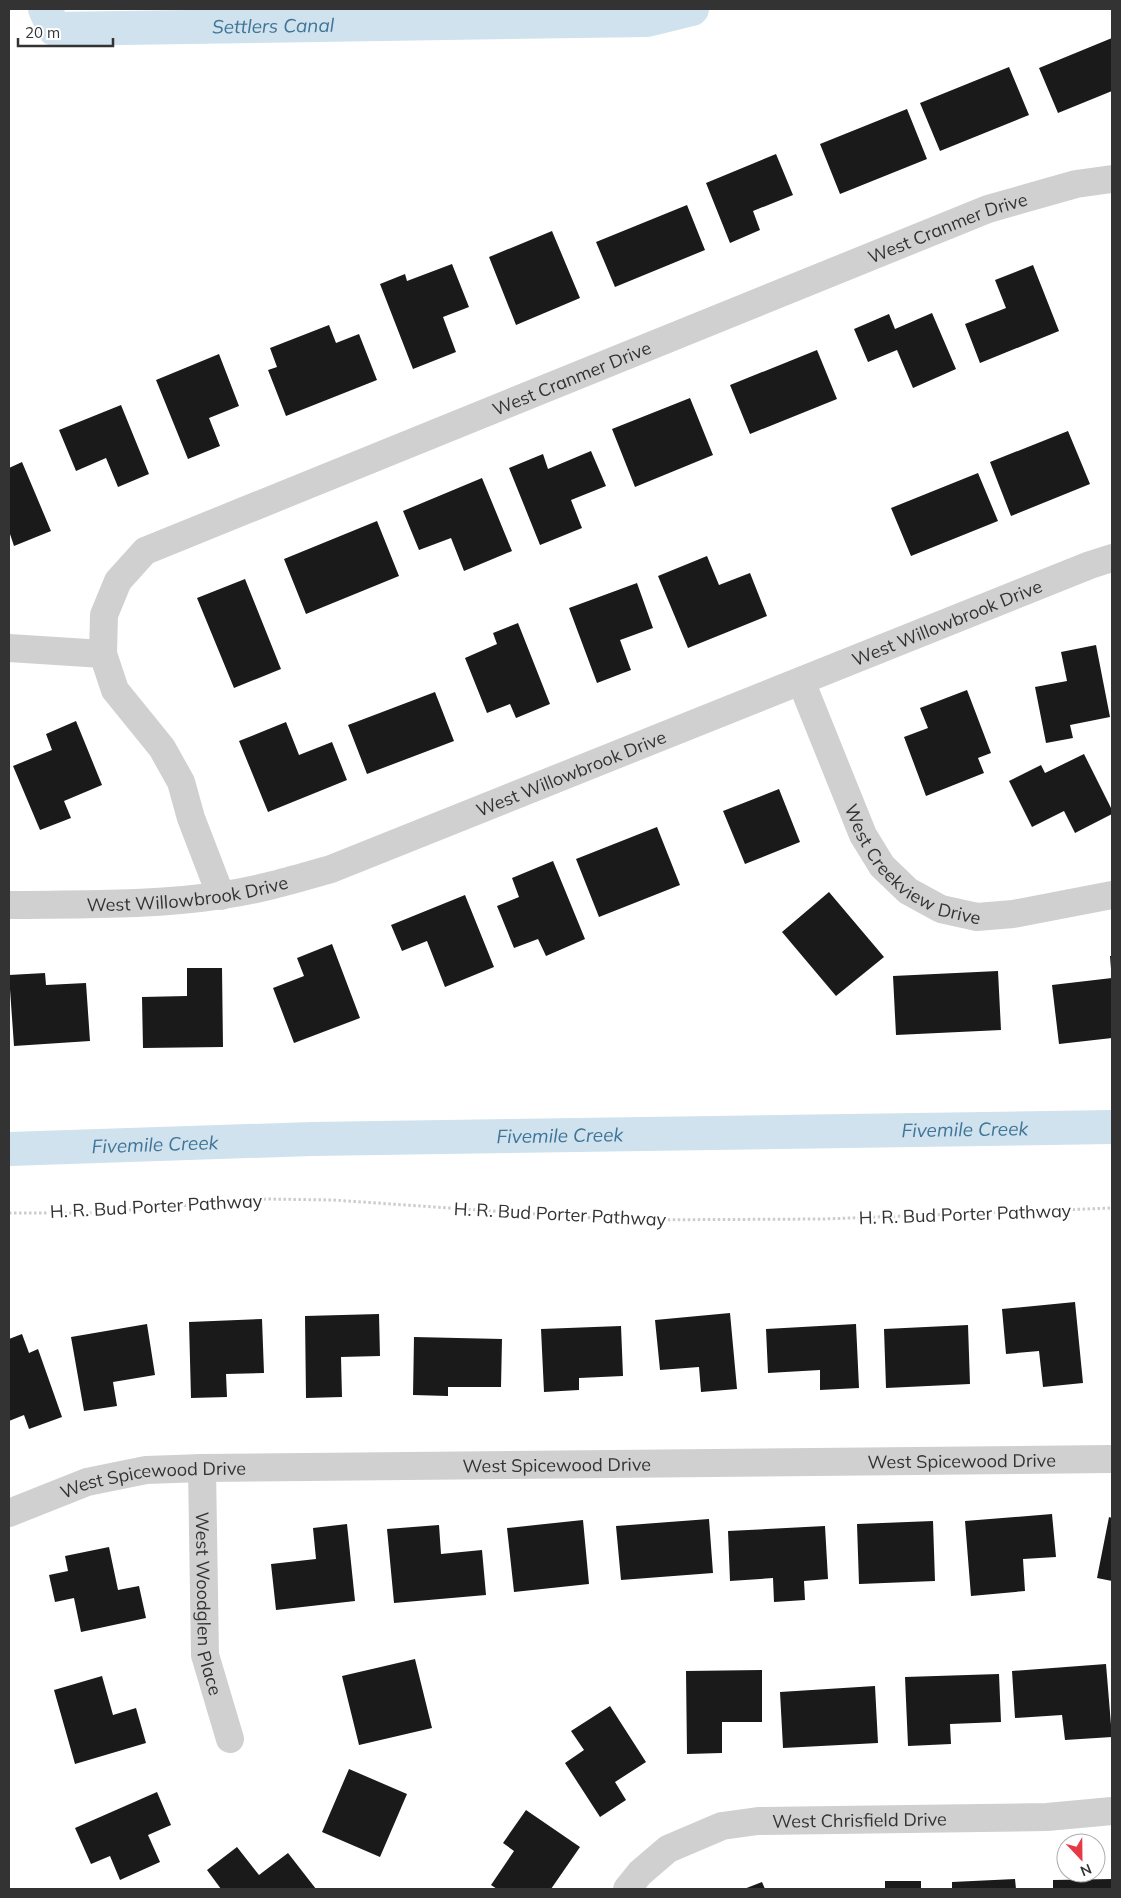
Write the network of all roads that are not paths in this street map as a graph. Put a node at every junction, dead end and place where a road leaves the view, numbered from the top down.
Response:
1 (1112, 179) edge
2 (1112, 558) edge
3 (9, 648) edge
4 (103, 654) junction
5 (801, 681) junction
6 (1112, 895) edge
7 (221, 896) junction
8 (9, 905) edge
9 (1112, 1459) edge
10 (202, 1468) junction
11 (9, 1513) edge
12 (230, 1738) dead end
13 (1112, 1811) edge
14 (627, 1889) edge

1 - 4 street, West Cranmer Drive
2 - 5 street, West Willowbrook Drive
3 - 4 street
4 - 7 street, West Cranmer Drive
5 - 6 street, West Creekview Drive
5 - 7 street, West Willowbrook Drive
7 - 8 street, West Willowbrook Drive
9 - 10 street, West Spicewood Drive
10 - 11 street, West Spicewood Drive
10 - 12 street, West Woodglen Place
13 - 14 street, West Chrisfield Drive

